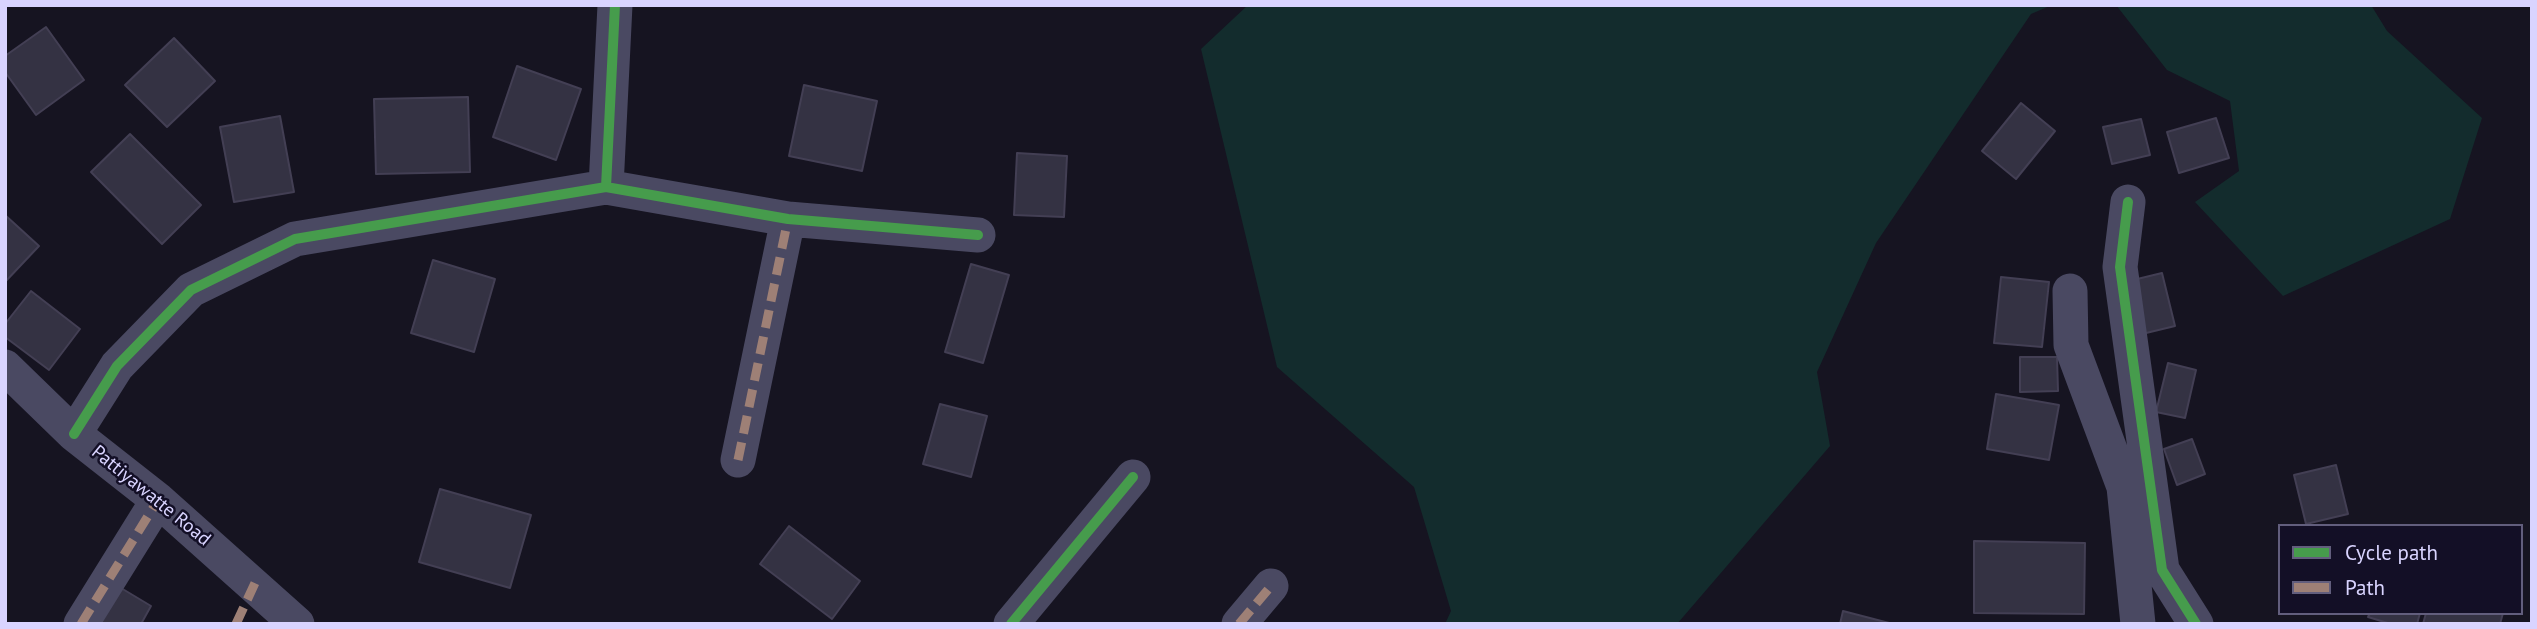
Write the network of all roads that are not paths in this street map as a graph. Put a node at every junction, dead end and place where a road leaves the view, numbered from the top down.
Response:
1 (615, 5) edge
2 (606, 187) junction
3 (2128, 202) dead end
4 (788, 219) junction
5 (978, 234) dead end
6 (2070, 290) dead end
7 (5, 367) edge
8 (74, 434) junction
9 (738, 460) dead end
10 (1133, 477) dead end
11 (158, 500) junction
12 (1271, 586) dead end
13 (81, 624) edge
14 (297, 624) edge
15 (1011, 624) edge
16 (1239, 624) edge
17 (2138, 624) edge
18 (2196, 624) edge

1 - 2 street
2 - 4 street
2 - 8 street
3 - 18 street
4 - 5 street
4 - 9 street
6 - 17 street
7 - 8 street, Pattiyawatte Road
8 - 11 street, Pattiyawatte Road
10 - 15 street
11 - 13 street
11 - 14 street, Pattiyawatte Road
12 - 16 street

